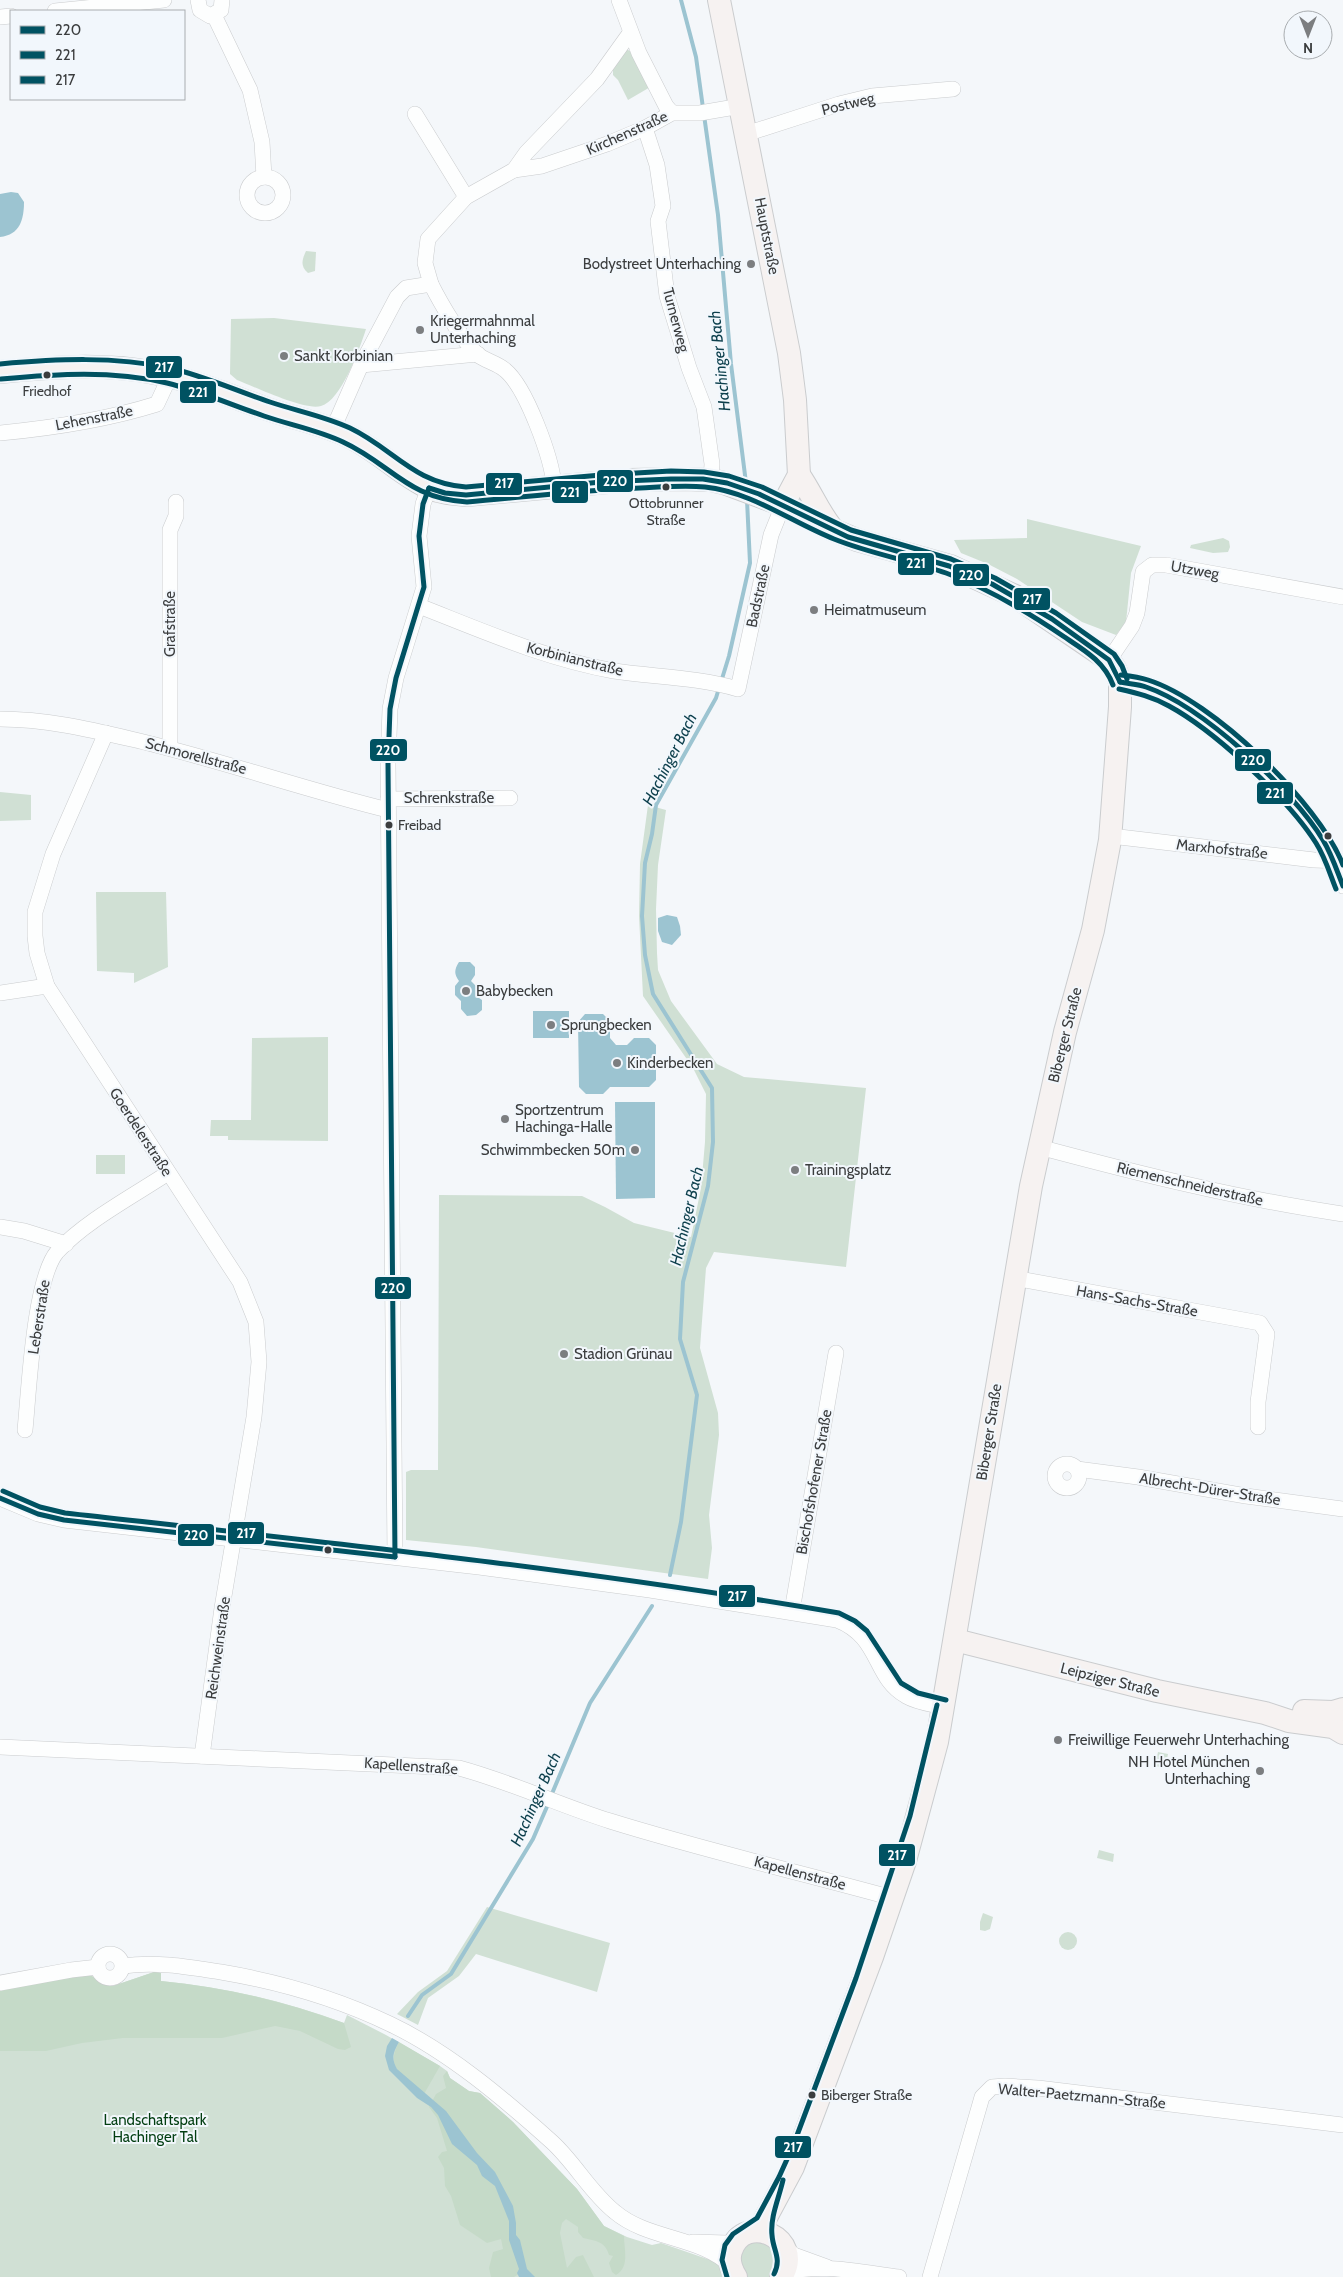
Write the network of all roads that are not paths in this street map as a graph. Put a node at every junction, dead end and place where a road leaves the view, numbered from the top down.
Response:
1 (164, 0) edge
2 (198, 0) edge
3 (222, 0) edge
4 (619, 0) edge
5 (719, 0) edge
6 (65, 10) edge
7 (214, 15) junction
8 (630, 33) junction
9 (953, 89) dead end
10 (741, 106) junction
11 (672, 113) junction
12 (415, 114) dead end
13 (645, 128) junction
14 (746, 134) junction
15 (514, 170) junction
16 (264, 177) dead end
17 (466, 197) junction
18 (431, 284) junction
19 (478, 354) junction
20 (362, 365) junction
21 (0, 372) edge
22 (170, 376) junction
23 (332, 429) junction
24 (0, 433) edge
25 (799, 475) junction
26 (711, 480) junction
27 (554, 486) junction
28 (429, 488) junction
29 (176, 502) dead end
30 (783, 505) junction
31 (833, 530) junction
32 (1343, 597) edge
33 (419, 606) junction
34 (1109, 660) junction
35 (1120, 682) junction
36 (734, 688) joint
37 (0, 720) edge
38 (106, 733) junction
39 (170, 748) junction
40 (510, 798) dead end
41 (388, 804) junction
42 (1111, 836) junction
43 (1338, 860) edge
44 (1343, 886) edge
45 (47, 986) junction
46 (0, 993) edge
47 (1039, 1147) junction
48 (168, 1173) junction
49 (1343, 1214) edge
50 (0, 1227) edge
51 (66, 1244) junction
52 (1014, 1278) junction
53 (836, 1353) dead end
54 (1258, 1427) dead end
55 (24, 1430) dead end
56 (1077, 1469) dead end
57 (0, 1498) edge
58 (1343, 1509) edge
59 (234, 1540) junction
60 (395, 1557) junction
61 (792, 1611) junction
62 (955, 1640) junction
63 (944, 1707) junction
64 (1343, 1709) edge
65 (1265, 1713) junction
66 (1343, 1733) edge
67 (0, 1747) edge
68 (202, 1756) junction
69 (893, 1898) junction
70 (0, 1984) edge
71 (1343, 2125) edge
72 (793, 2167) junction
73 (745, 2236) junction
74 (681, 2241) junction
75 (782, 2244) junction
76 (833, 2269) junction
77 (932, 2270) edge
78 (733, 2272) edge
79 (781, 2276) edge
80 (899, 2277) edge

1 - 6 street
2 - 7 street
3 - 7 street
4 - 8 street
5 - 10 main road, Hauptstraße
7 - 16 street
8 - 11 street
8 - 15 street
9 - 14 street, Postweg
10 - 11 street, Kirchenstraße
10 - 14 main road, Hauptstraße
11 - 13 street, Kirchenstraße
12 - 17 street
13 - 15 street, Kirchenstraße
13 - 26 street, Turnerweg
14 - 25 main road, Hauptstraße
15 - 17 street
17 - 18 street
18 - 19 street
18 - 20 street
19 - 20 street
19 - 27 street
20 - 23 street
21 - 22 main road
22 - 23 main road
22 - 24 street, Lehenstraße
23 - 28 main road
25 - 30 main road
25 - 31 main road, Hauptstraße
26 - 27 main road
26 - 30 main road
27 - 28 main road
28 - 33 street
29 - 39 street, Grafstraße
30 - 31 main road, Hauptstraße
30 - 36 street, Badstraße
31 - 34 main road, Hauptstraße
32 - 34 street, Utzweg
33 - 36 street, Korbinianstraße
33 - 41 street
34 - 35 main road, Hauptstraße
35 - 42 main road, Biberger Straße
35 - 43 street
37 - 38 street, Schmorellstraße
38 - 39 street, Schmorellstraße
38 - 45 street, Goerdelerstraße
39 - 41 street, Schmorellstraße
40 - 41 street, Schrenkstraße
41 - 60 street
42 - 43 street, Marxhofstraße
42 - 47 main road, Biberger Straße
43 - 44 street
45 - 46 street
45 - 48 street, Goerdelerstraße
47 - 49 street, Riemenschneiderstraße
47 - 52 main road, Biberger Straße
48 - 51 street, Leberstraße
48 - 59 street, Goerdelerstraße
50 - 51 street
51 - 55 street, Leberstraße
52 - 54 street, Hans-Sachs-Straße
52 - 62 main road, Biberger Straße
53 - 61 street, Bischofshofener Straße
56 - 58 street, Albrecht-Dürer-Straße
57 - 59 street
59 - 60 street
59 - 68 street, Reichweinstraße
60 - 61 street
61 - 63 street
62 - 63 main road, Biberger Straße
62 - 65 main road, Leipziger Straße
63 - 69 main road, Biberger Straße
64 - 65 main road, Leipziger Straße
65 - 66 main road, Leipziger Straße
67 - 68 street, Kapellenstraße
68 - 69 street, Kapellenstraße
69 - 72 main road, Biberger Straße
70 - 74 street
71 - 77 street, Walter-Paetzmann-Straße
72 - 73 main road, Biberger Straße
72 - 75 main road, Biberger Straße
73 - 74 street
73 - 75 main road
73 - 78 main road
74 - 78 street
75 - 76 street
75 - 79 main road, Biberger Straße
76 - 79 street
76 - 80 street

